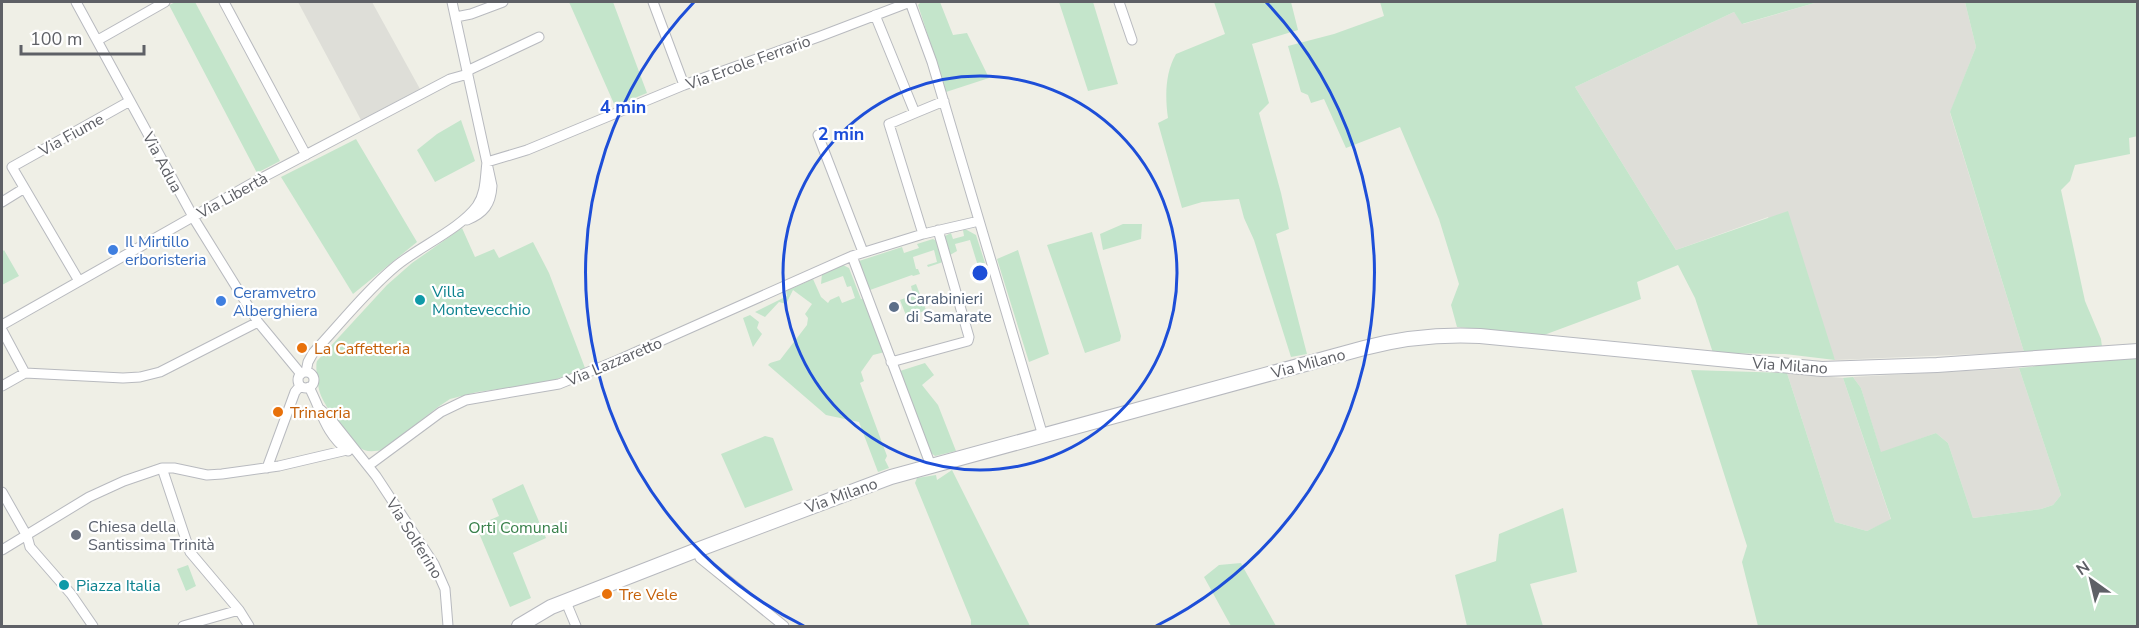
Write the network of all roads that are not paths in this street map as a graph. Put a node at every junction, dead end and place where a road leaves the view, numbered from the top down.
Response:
1 (76, 2) edge
2 (165, 2) edge
3 (224, 2) edge
4 (452, 2) edge
5 (503, 2) edge
6 (653, 2) edge
7 (910, 2) edge
8 (1119, 2) edge
9 (875, 15) junction
10 (456, 16) junction
11 (539, 37) dead end
12 (98, 40) junction
13 (1132, 40) dead end
14 (468, 73) junction
15 (684, 85) junction
16 (130, 101) junction
17 (944, 101) junction
18 (915, 113) junction
19 (818, 135) dead end
20 (306, 155) junction
21 (487, 162) junction
22 (23, 189) junction
23 (2, 202) edge
24 (193, 216) junction
25 (979, 221) junction
26 (938, 230) junction
27 (923, 234) junction
28 (863, 252) junction
29 (852, 256) junction
30 (79, 280) junction
31 (258, 322) junction
32 (2, 325) edge
33 (2, 330) edge
34 (2138, 351) edge
35 (891, 362) junction
36 (25, 373) junction
37 (304, 373) junction
38 (2, 387) edge
39 (305, 387) junction
40 (320, 409) junction
41 (338, 428) junction
42 (1043, 436) junction
43 (334, 439) junction
44 (347, 450) junction
45 (322, 457) junction
46 (360, 459) junction
47 (368, 466) junction
48 (931, 466) junction
49 (162, 468) junction
50 (267, 468) junction
51 (2, 492) edge
52 (27, 536) junction
53 (2, 550) edge
54 (697, 550) junction
55 (566, 602) junction
56 (239, 610) junction
57 (93, 627) edge
58 (183, 627) edge
59 (249, 627) edge
60 (448, 627) edge
61 (519, 627) edge
62 (576, 627) edge
63 (784, 627) edge

1 - 12 street, Via Adua
2 - 12 street
3 - 20 street
4 - 10 street
5 - 10 street
6 - 15 street
7 - 9 street, Via Ercole Ferrario
7 - 17 street
8 - 13 street
9 - 15 street, Via Ercole Ferrario
9 - 18 street
10 - 14 street
11 - 14 street, Via Libertà
12 - 16 street, Via Adua
14 - 20 street, Via Libertà
14 - 21 street
15 - 21 street, Via Ercole Ferrario
16 - 22 street, Via Fiume
16 - 24 street, Via Adua
17 - 18 street
17 - 25 street
18 - 27 street
19 - 28 street
20 - 24 street, Via Libertà
21 - 37 street
22 - 23 street
22 - 30 street
24 - 30 street, Via Libertà
24 - 31 street, Via Adua
25 - 26 street, Via Lazzaretto
25 - 42 street
26 - 27 street, Via Lazzaretto
26 - 35 street
27 - 28 street, Via Lazzaretto
28 - 29 street, Via Lazzaretto
29 - 35 street
29 - 47 street, Via Lazzaretto
30 - 32 street, Via Libertà
31 - 36 street
31 - 37 street, Via Adua
33 - 36 street
34 - 42 street, Via Milano
35 - 48 street
36 - 38 street
37 - 39 street
39 - 40 street, Via Solferino
39 - 50 street
40 - 41 street, Via Solferino
40 - 43 street, Via Solferino
41 - 43 street
41 - 46 street, Via Solferino
42 - 48 street, Via Milano
43 - 44 street, Via Solferino
43 - 45 street
44 - 45 street
44 - 46 street, Via Solferino
45 - 50 street
46 - 47 street, Via Solferino
47 - 60 street, Via Solferino
48 - 54 street, Via Milano
49 - 50 street
49 - 52 street
49 - 56 street
51 - 52 street
52 - 53 street
52 - 57 street
54 - 55 street, Via Milano
54 - 63 street
55 - 61 street, Via Milano
55 - 62 street
56 - 58 street
56 - 59 street

